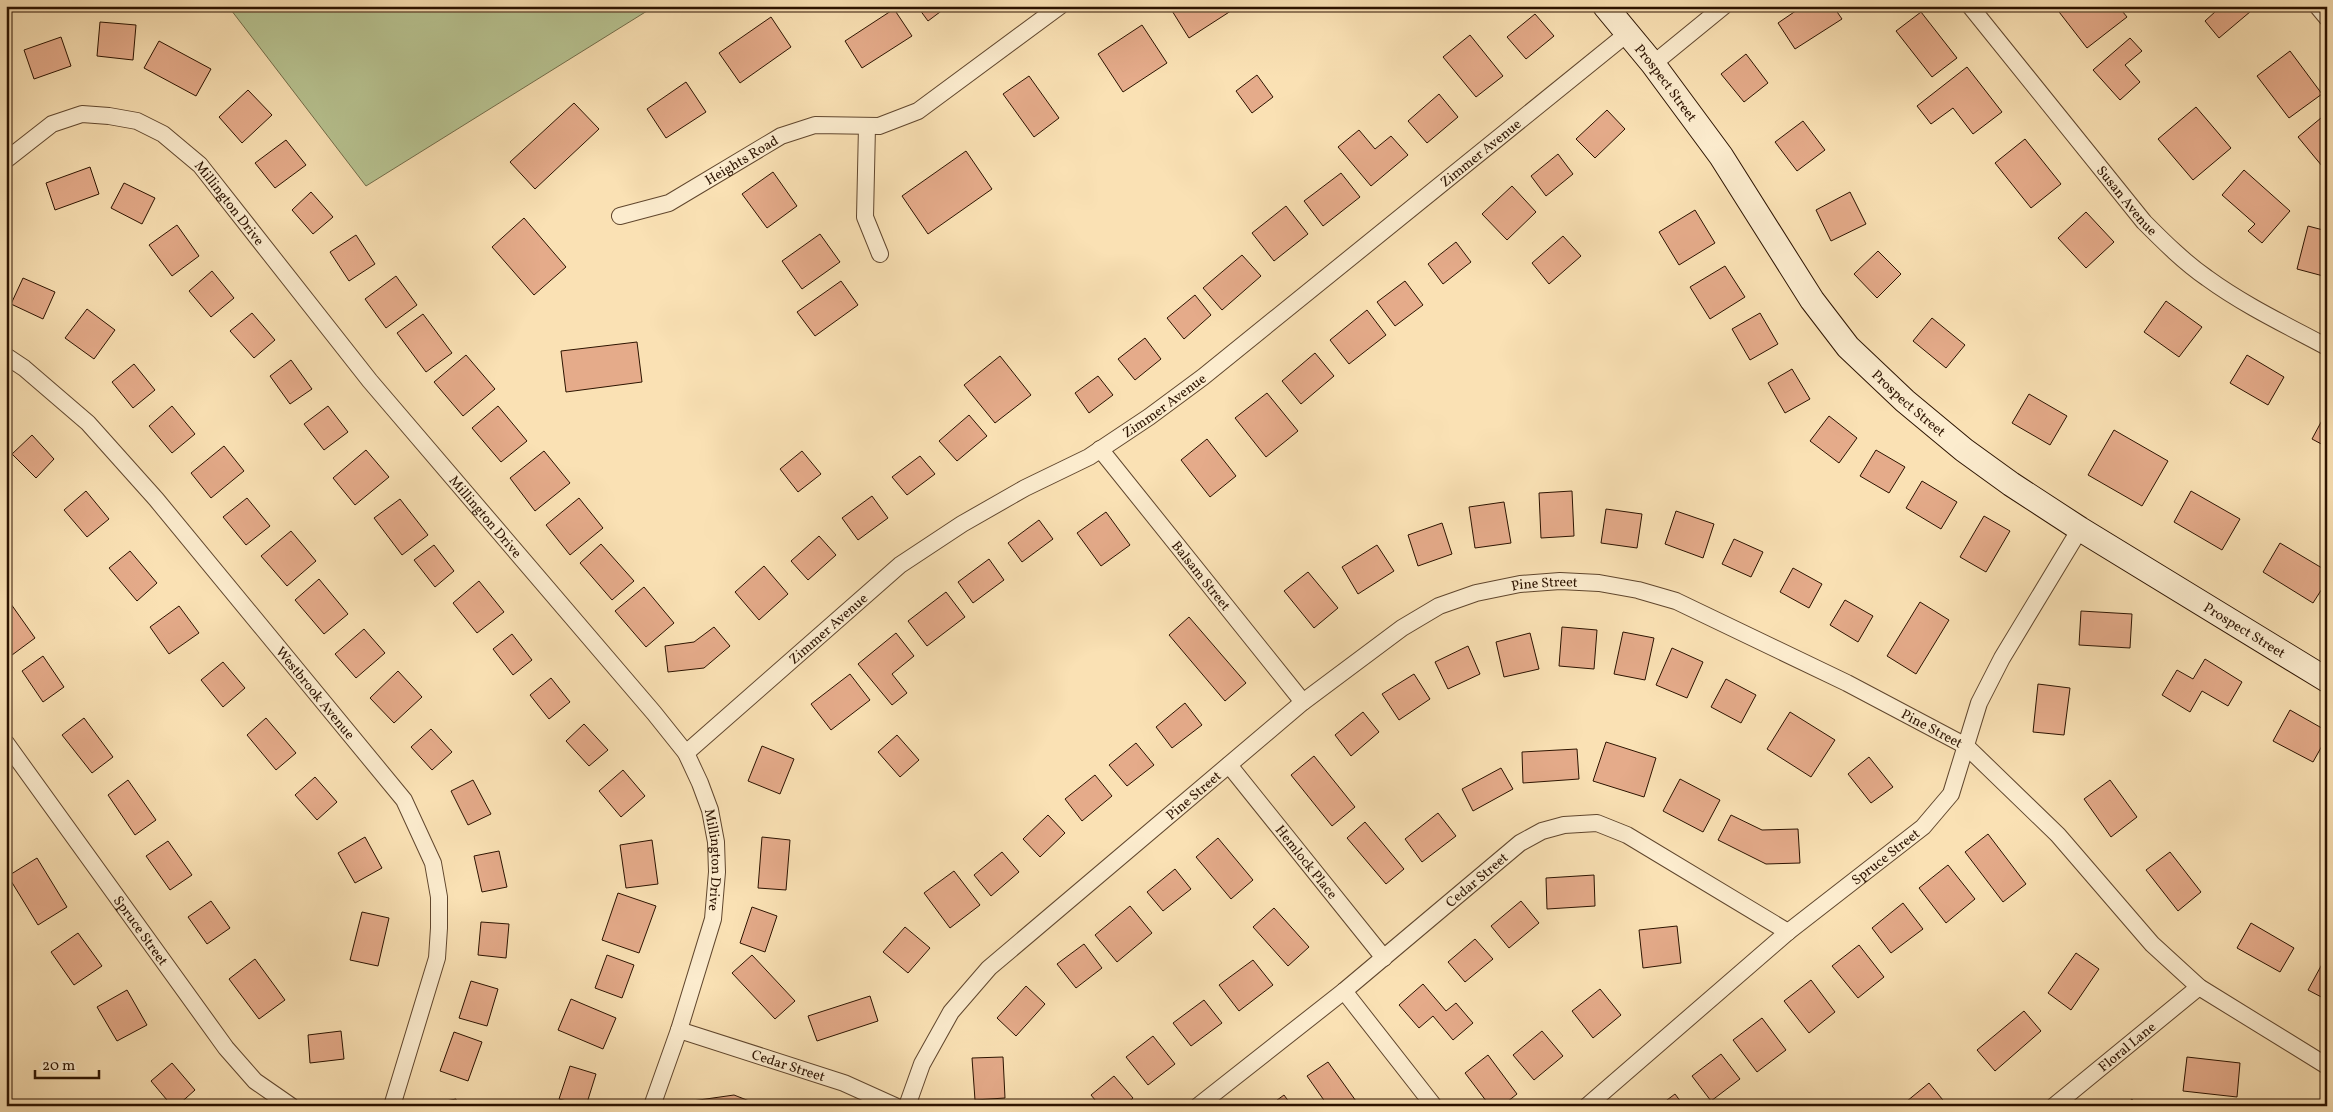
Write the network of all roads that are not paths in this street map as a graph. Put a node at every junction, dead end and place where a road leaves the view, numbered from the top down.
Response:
1 (1060, 6) edge
2 (1605, 6) edge
3 (1724, 6) edge
4 (1970, 6) edge
5 (2317, 6) edge
6 (2327, 18) edge
7 (1628, 33) junction
8 (1653, 64) junction
9 (867, 126) junction
10 (6, 160) edge
11 (620, 216) dead end
12 (880, 254) dead end
13 (2327, 347) edge
14 (6, 356) edge
15 (1100, 449) junction
16 (2080, 529) junction
17 (2327, 680) edge
18 (1303, 702) junction
19 (6, 742) edge
20 (1966, 746) junction
21 (686, 753) junction
22 (1229, 765) junction
23 (1788, 932) junction
24 (1384, 958) junction
25 (2199, 987) junction
26 (1344, 991) junction
27 (679, 1030) junction
28 (2327, 1066) edge
29 (291, 1106) edge
30 (392, 1106) edge
31 (652, 1106) edge
32 (895, 1106) edge
33 (906, 1106) edge
34 (1198, 1106) edge
35 (1434, 1106) edge
36 (1587, 1106) edge
37 (2054, 1106) edge

1 - 9 street, Heights Road
2 - 7 main road, Prospect Street
3 - 8 street
4 - 13 street, Susan Avenue
5 - 6 street
7 - 8 main road, Prospect Street
7 - 15 street, Zimmer Avenue
8 - 16 main road, Prospect Street
9 - 11 street, Heights Road
9 - 12 street
10 - 21 street, Millington Drive
14 - 30 street, Westbrook Avenue
15 - 18 street, Balsam Street
15 - 21 street, Zimmer Avenue
16 - 17 main road, Prospect Street
16 - 20 street, Spruce Street
18 - 20 street, Pine Street
18 - 22 street, Pine Street
19 - 29 street, Spruce Street
20 - 23 street, Spruce Street
20 - 25 street, Pine Street
21 - 27 street, Millington Drive
22 - 24 street, Hemlock Place
22 - 33 street, Pine Street
23 - 24 street, Cedar Street
23 - 36 street, Spruce Street
24 - 26 street, Cedar Street
25 - 28 street, Pine Street
25 - 37 street, Floral Lane
26 - 34 street, Cedar Street
26 - 35 street
27 - 31 street, Millington Drive
27 - 32 street, Cedar Street

